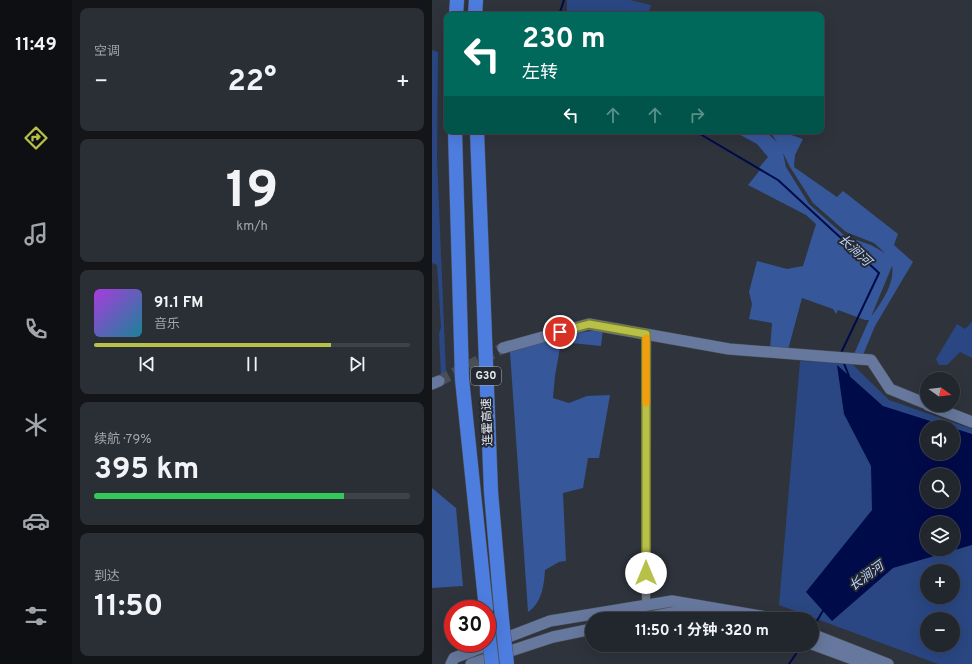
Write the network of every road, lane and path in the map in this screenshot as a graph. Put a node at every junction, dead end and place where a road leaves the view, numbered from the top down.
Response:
1 (457, 0) edge
2 (476, 0) edge
3 (456, 12) edge
4 (475, 12) edge
5 (455, 134) edge
6 (477, 134) edge
7 (646, 334) junction
8 (503, 348) tunnel mouth
9 (920, 402) edge
10 (946, 412) edge
11 (972, 422) edge
12 (485, 600) edge
13 (646, 605) junction
14 (739, 612) edge
15 (585, 630) edge
16 (819, 639) edge
17 (819, 644) edge
18 (825, 644) junction
19 (491, 652) edge
20 (451, 664) edge
21 (470, 664) edge
22 (492, 664) edge
23 (507, 664) edge
24 (866, 664) edge
25 (888, 664) edge

1 - 3 highway
2 - 4 highway
5 - 12 highway, 连霍高速 / G30
6 - 23 highway, 连霍高速 / G30, bridge
7 - 8 main road
7 - 9 main road
7 - 13 street
10 - 11 main road
13 - 14 main road
13 - 20 main road
15 - 21 main road
16 - 18 main road
17 - 18 main road
18 - 24 main road
18 - 25 main road
19 - 22 highway, bridge

